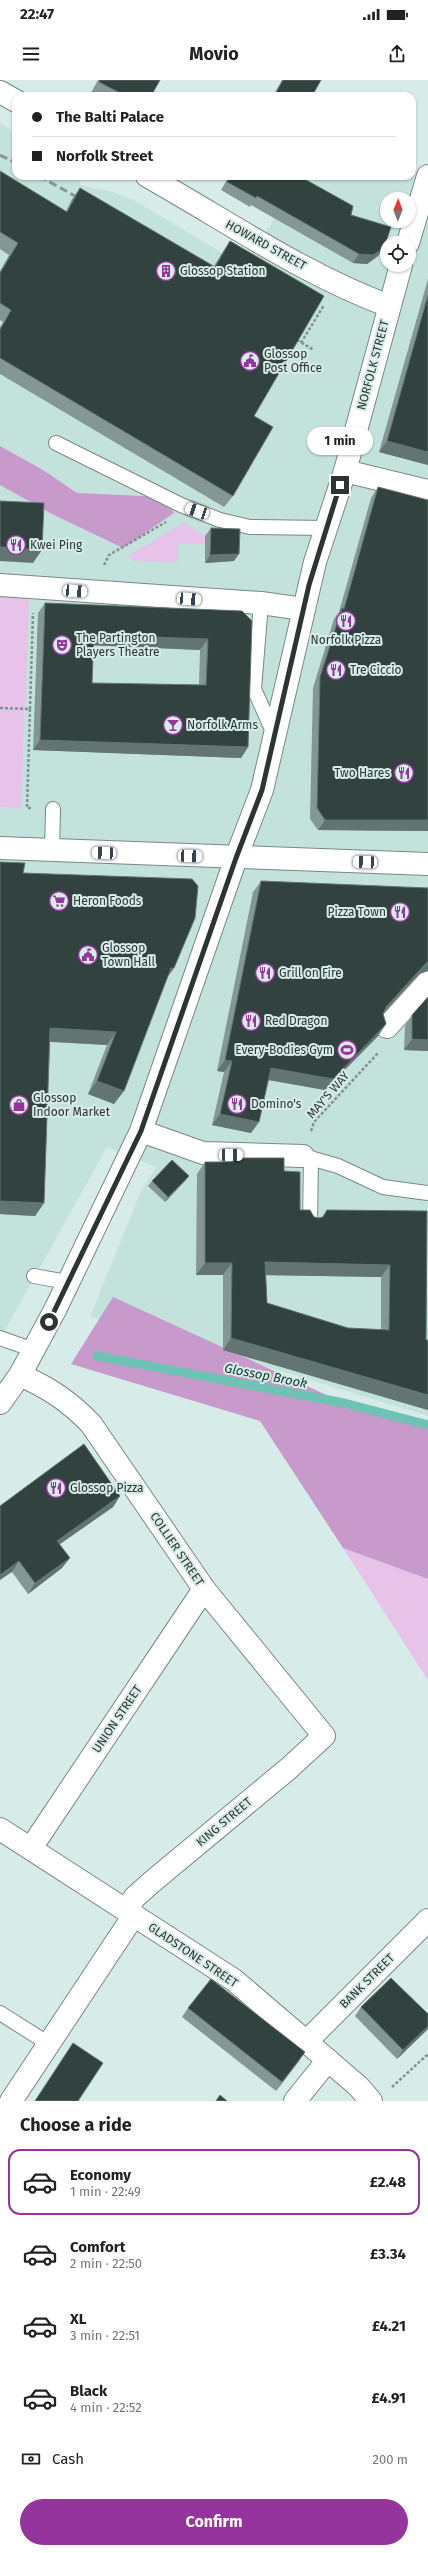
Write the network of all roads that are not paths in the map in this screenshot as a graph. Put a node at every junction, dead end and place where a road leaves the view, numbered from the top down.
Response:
1 (0, 92) edge
2 (12, 99) edge
3 (428, 176) edge
4 (154, 180) edge
5 (410, 236) edge
6 (399, 272) edge
7 (389, 306) junction
8 (56, 443) dead end
9 (345, 471) junction
10 (428, 491) edge
11 (327, 528) junction
12 (0, 585) edge
13 (260, 603) junction
14 (303, 609) junction
15 (275, 736) junction
16 (53, 809) road end
17 (0, 848) edge
18 (52, 850) junction
19 (236, 858) junction
20 (428, 864) edge
21 (428, 982) edge
22 (386, 1036) edge
23 (141, 1131) junction
24 (307, 1157) junction
25 (428, 1193) edge
26 (310, 1222) edge
27 (34, 1276) dead end
28 (67, 1282) junction
29 (0, 1338) edge
30 (34, 1350) junction
31 (20, 1375) junction
32 (0, 1403) edge
33 (204, 1589) junction
34 (324, 1736) joint
35 (0, 1829) edge
36 (31, 1848) junction
37 (130, 1913) junction
38 (428, 1920) edge
39 (0, 2013) edge
40 (306, 2042) junction
41 (49, 2044) junction
42 (328, 2060) junction
43 (380, 2096) edge
44 (11, 2101) edge
45 (295, 2101) edge

1 - 2 street
3 - 5 street
4 - 7 street, HOWARD STREET
6 - 7 street, NORFOLK STREET
7 - 9 street, NORFOLK STREET
8 - 11 lane
9 - 10 street
9 - 11 street, NORFOLK STREET
11 - 14 street, NORFOLK STREET
12 - 13 street
13 - 14 street
13 - 15 lane
14 - 15 street, NORFOLK STREET
15 - 19 street, NORFOLK STREET
16 - 18 lane
17 - 18 street
18 - 19 street
19 - 20 street
19 - 23 street, NORFOLK STREET
21 - 22 street
23 - 24 street
23 - 28 street, NORFOLK STREET
24 - 25 lane
24 - 26 lane
27 - 28 lane
28 - 30 street, NORFOLK STREET
29 - 30 lane
30 - 31 street, NORFOLK STREET
31 - 32 street, NORFOLK STREET
31 - 33 street, COLLIER STREET
33 - 34 street, COLLIER STREET
33 - 36 street, UNION STREET
34 - 37 street, KING STREET
35 - 36 street, GLADSTONE STREET
36 - 37 street, GLADSTONE STREET
37 - 40 street, GLADSTONE STREET
37 - 41 street, KING STREET
38 - 40 street, BANK STREET
39 - 41 lane
40 - 42 street, GLADSTONE STREET
41 - 44 street, KING STREET
42 - 43 street, GLADSTONE STREET
42 - 45 street

